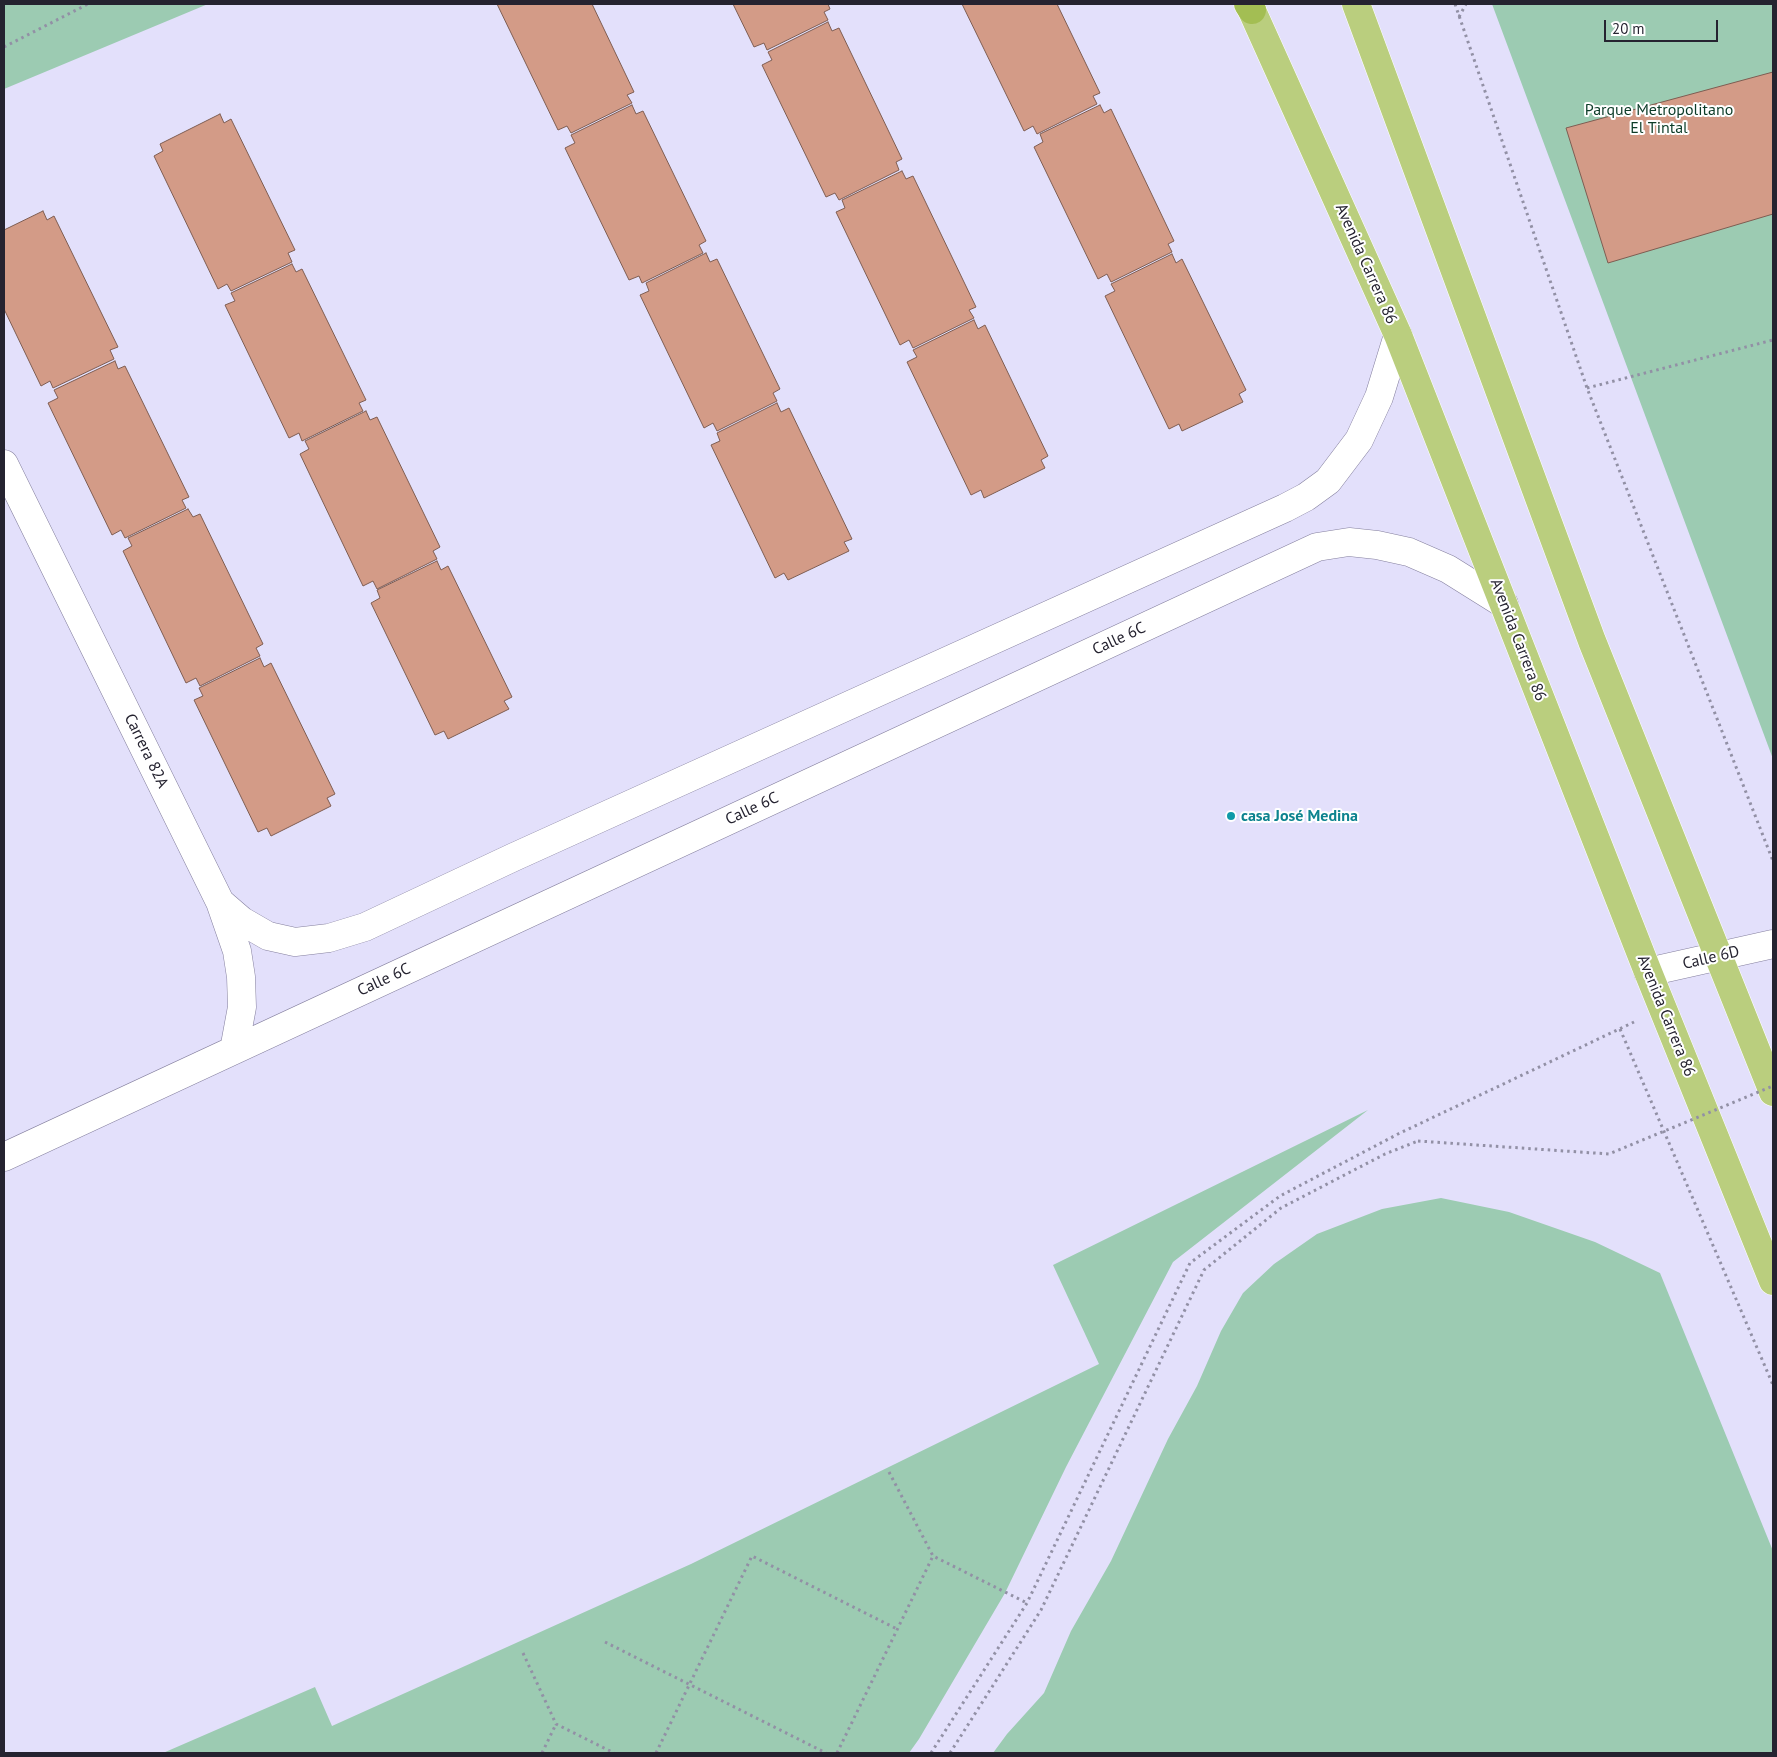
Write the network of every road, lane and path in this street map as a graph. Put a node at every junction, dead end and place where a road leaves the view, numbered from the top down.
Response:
1 (88, 4) edge
2 (1356, 4) edge
3 (1455, 4) edge
4 (1466, 4) edge
5 (1250, 6) edge
6 (1459, 16) junction
7 (4, 47) edge
8 (1398, 335) junction
9 (1773, 340) edge
10 (1587, 388) junction
11 (4, 464) edge
12 (1504, 604) junction
13 (1773, 861) edge
14 (220, 902) junction
15 (1773, 944) edge
16 (1718, 956) junction
17 (1648, 972) junction
18 (1663, 1009) junction
19 (1620, 1028) junction
20 (234, 1050) junction
21 (1773, 1086) edge
22 (1773, 1092) edge
23 (4, 1157) edge
24 (1773, 1281) edge
25 (1773, 1385) edge
26 (889, 1472) dead end
27 (933, 1556) junction
28 (1027, 1603) junction
29 (897, 1630) junction
30 (605, 1642) dead end
31 (523, 1654) dead end
32 (690, 1685) junction
33 (556, 1724) junction
34 (542, 1753) edge
35 (614, 1753) edge
36 (656, 1753) edge
37 (826, 1753) edge
38 (837, 1753) edge
39 (931, 1753) edge
40 (950, 1753) edge

1 - 7 path
2 - 16 main road
3 - 6 path
4 - 6 path
5 - 8 main road, Avenida Carrera 86
6 - 10 path
8 - 12 main road, Avenida Carrera 86
8 - 14 street
9 - 10 path
10 - 13 path
11 - 14 street, Carrera 82A
12 - 17 main road, Avenida Carrera 86
12 - 20 street, Calle 6C
14 - 20 street, Carrera 82A
15 - 16 street, Calle 6D
16 - 17 street, Calle 6D
16 - 22 main road
17 - 18 main road, Avenida Carrera 86
18 - 19 path
18 - 24 main road, Avenida Carrera 86
19 - 25 path
19 - 28 path
20 - 23 street, Calle 6C
21 - 40 path, bridge
26 - 27 path
27 - 28 path
27 - 29 path
28 - 39 path
29 - 32 path
29 - 38 path
30 - 32 path
31 - 33 path
32 - 36 path
32 - 37 path
33 - 34 path
33 - 35 path

